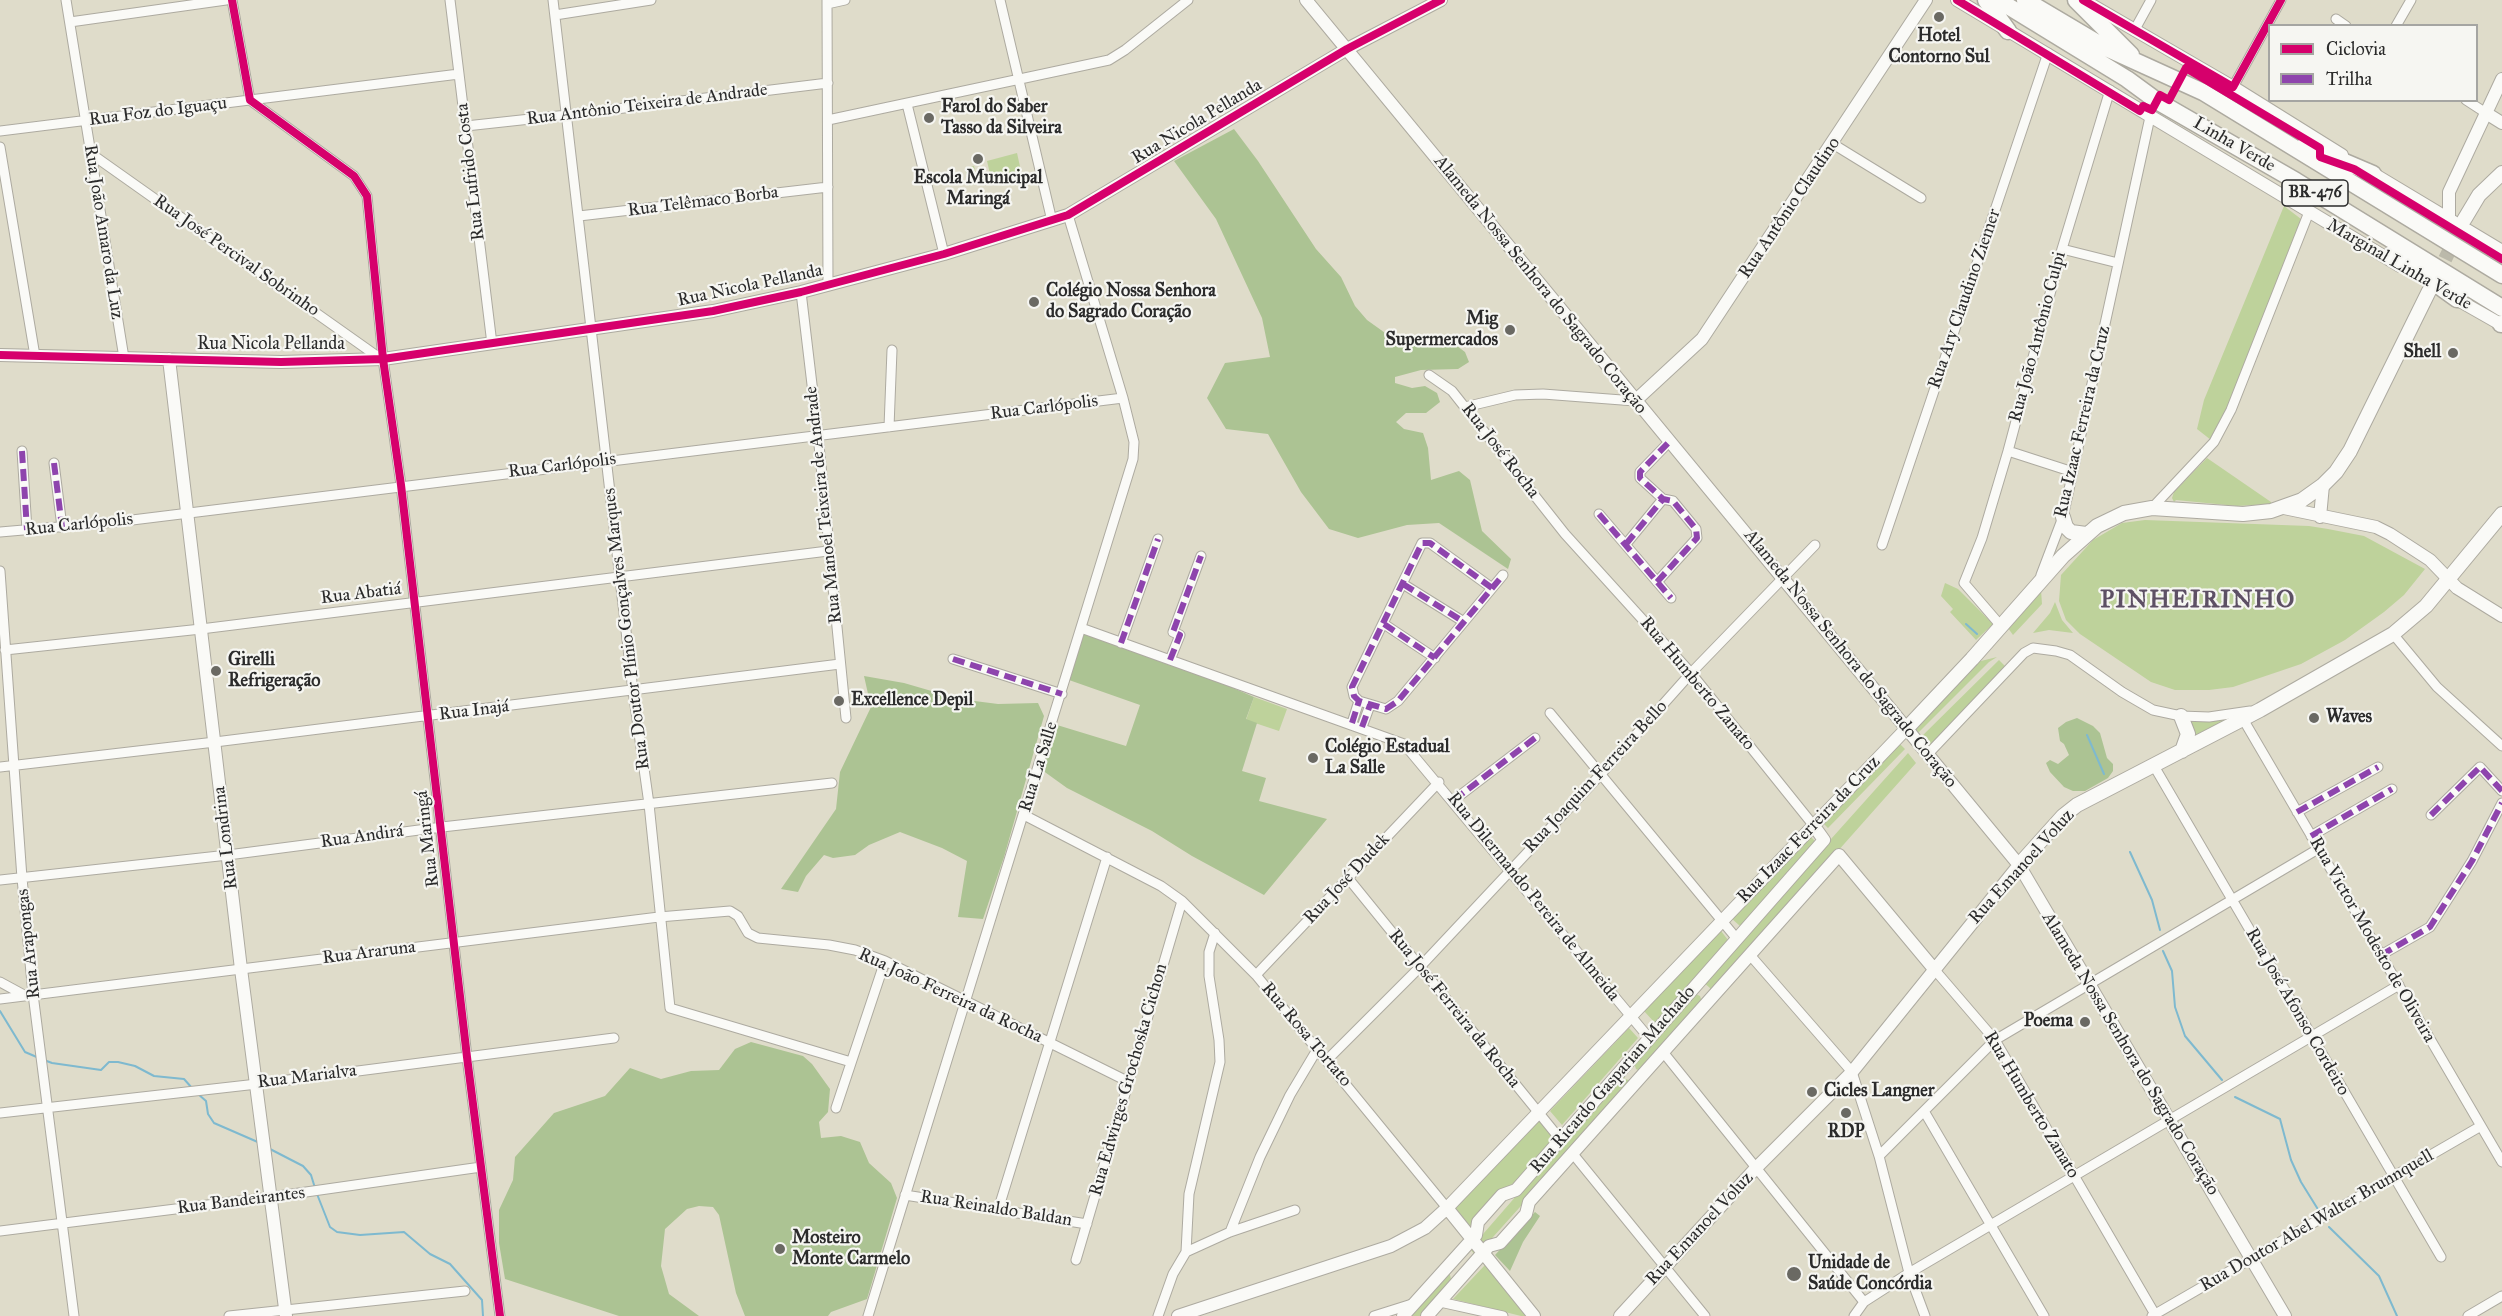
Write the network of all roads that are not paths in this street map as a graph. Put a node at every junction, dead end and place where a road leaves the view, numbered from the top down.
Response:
1 (66, 0) edge
2 (225, 0) edge
3 (232, 0) edge
4 (450, 0) edge
5 (553, 0) edge
6 (651, 0) edge
7 (845, 0) edge
8 (1000, 0) edge
9 (1188, 0) edge
10 (1306, 0) edge
11 (1441, 0) edge
12 (1926, 0) edge
13 (1957, 0) edge
14 (1986, 0) edge
15 (1998, 0) edge
16 (2025, 0) edge
17 (2076, 0) edge
18 (2083, 0) edge
19 (2151, 0) edge
20 (2281, 0) edge
21 (2411, 0) edge
22 (827, 2) edge
23 (555, 15) junction
24 (2336, 19) dead end
25 (70, 22) junction
26 (2268, 24) edge
27 (2268, 24) edge
28 (2343, 24) edge
29 (2397, 24) edge
30 (2008, 31) junction
31 (2134, 31) junction
32 (1347, 50) junction
33 (2048, 53) junction
34 (2140, 64) junction
35 (459, 74) junction
36 (2502, 80) edge
37 (1019, 81) junction
38 (828, 82) junction
39 (2234, 87) junction
40 (2110, 90) junction
41 (250, 100) junction
42 (2469, 102) edge
43 (907, 104) junction
44 (2235, 113) junction
45 (2486, 113) junction
46 (567, 115) junction
47 (2150, 117) junction
48 (828, 120) junction
49 (85, 121) junction
50 (2502, 123) edge
51 (466, 126) junction
52 (0, 131) edge
53 (1833, 144) junction
54 (0, 147) edge
55 (90, 153) junction
56 (2502, 173) edge
57 (2373, 174) junction
58 (2296, 181) junction
59 (828, 187) junction
60 (2449, 192) junction
61 (1921, 198) dead end
62 (2428, 208) junction
63 (2309, 212) junction
64 (1068, 215) junction
65 (579, 216) junction
66 (1052, 220) junction
67 (2449, 220) junction
68 (2464, 220) tunnel mouth
69 (2062, 249) junction
70 (2502, 252) edge
71 (944, 254) junction
72 (2118, 263) junction
73 (2502, 275) edge
74 (828, 285) junction
75 (2429, 291) tunnel mouth
76 (801, 292) junction
77 (2457, 299) junction
78 (2502, 320) edge
79 (592, 330) junction
80 (492, 345) junction
81 (892, 350) dead end
82 (0, 355) edge
83 (35, 356) junction
84 (124, 358) junction
85 (169, 359) junction
86 (382, 359) junction
87 (1429, 375) dead end
88 (1123, 398) junction
89 (1635, 401) junction
90 (1465, 407) junction
91 (889, 427) junction
92 (818, 435) junction
93 (1670, 441) junction
94 (22, 451) dead end
95 (2008, 451) junction
96 (607, 461) junction
97 (54, 463) dead end
98 (2073, 472) junction
99 (401, 485) junction
100 (2323, 485) junction
101 (1663, 499) junction
102 (2152, 508) junction
103 (2284, 508) junction
104 (188, 513) junction
105 (1599, 514) dead end
106 (2502, 514) edge
107 (2063, 517) junction
108 (2320, 517) junction
109 (62, 527) junction
110 (27, 530) junction
111 (0, 532) edge
112 (1564, 534) joint
113 (2086, 534) junction
114 (1158, 539) dead end
115 (1626, 544) junction
116 (1815, 545) dead end
117 (1882, 545) dead end
118 (828, 551) junction
119 (1201, 556) dead end
120 (0, 571) edge
121 (1503, 575) dead end
122 (620, 577) junction
123 (1784, 578) junction
124 (2448, 580) junction
125 (1657, 582) junction
126 (1403, 584) junction
127 (2038, 585) junction
128 (1492, 588) junction
129 (1671, 598) dead end
130 (415, 602) junction
131 (2502, 616) edge
132 (1464, 622) junction
133 (1384, 624) junction
134 (2001, 626) junction
135 (1081, 628) junction
136 (201, 629) junction
137 (2393, 634) junction
138 (1121, 642) junction
139 (5, 650) junction
140 (1435, 658) junction
141 (952, 659) dead end
142 (1170, 660) junction
143 (840, 664) junction
144 (1691, 673) junction
145 (633, 691) junction
146 (1062, 694) junction
147 (1359, 701) junction
148 (1370, 705) junction
149 (2260, 710) junction
150 (1550, 713) dead end
151 (428, 716) junction
152 (2181, 716) junction
153 (846, 718) dead end
154 (2242, 719) junction
155 (1352, 723) junction
156 (1362, 727) junction
157 (1907, 728) junction
158 (1535, 738) dead end
159 (215, 742) junction
160 (2502, 746) edge
161 (2182, 751) junction
162 (1928, 754) junction
163 (15, 765) junction
164 (2154, 766) junction
165 (0, 767) edge
166 (2378, 767) dead end
167 (1601, 774) junction
168 (1439, 782) junction
169 (832, 783) dead end
170 (2392, 789) dead end
171 (2502, 791) edge
172 (1454, 800) junction
173 (2502, 803) edge
174 (648, 804) junction
175 (2297, 812) junction
176 (1024, 815) junction
177 (2431, 815) dead end
178 (1814, 826) junction
179 (442, 827) junction
180 (2311, 836) junction
181 (1824, 840) joint
182 (2318, 849) junction
183 (228, 855) junction
184 (1839, 855) joint
185 (1107, 857) junction
186 (2019, 865) junction
187 (1511, 870) junction
188 (21, 878) junction
189 (1348, 878) junction
190 (0, 880) edge
191 (2232, 900) junction
192 (1182, 901) junction
193 (738, 916) joint
194 (659, 917) junction
195 (1722, 921) junction
196 (1215, 933) junction
197 (1737, 939) junction
198 (455, 942) junction
199 (1750, 955) junction
200 (2381, 955) junction
201 (885, 961) junction
202 (1419, 968) junction
203 (241, 969) junction
204 (1934, 969) junction
205 (1256, 975) junction
206 (0, 982) edge
207 (2089, 984) junction
208 (2399, 986) junction
209 (1694, 987) junction
210 (29, 995) junction
211 (0, 999) edge
212 (966, 1001) junction
213 (1705, 1005) junction
214 (1631, 1016) junction
215 (2312, 1036) junction
216 (614, 1038) dead end
217 (1649, 1038) junction
218 (1995, 1040) junction
219 (1050, 1042) junction
220 (1318, 1048) junction
221 (1663, 1052) junction
222 (467, 1057) junction
223 (1327, 1060) junction
224 (851, 1062) junction
225 (1628, 1063) junction
226 (1852, 1072) junction
227 (1641, 1077) junction
228 (1129, 1082) junction
229 (257, 1084) junction
230 (49, 1108) junction
231 (836, 1108) dead end
232 (1924, 1111) junction
233 (0, 1113) edge
234 (1538, 1113) junction
235 (2169, 1120) junction
236 (2481, 1126) junction
237 (1560, 1139) junction
238 (1573, 1154) junction
239 (1879, 1156) junction
240 (2502, 1162) edge
241 (481, 1167) junction
242 (1755, 1169) junction
243 (2074, 1176) junction
244 (2394, 1176) junction
245 (905, 1195) junction
246 (271, 1197) junction
247 (1447, 1208) junction
248 (998, 1210) junction
249 (1294, 1210) dead end
250 (62, 1224) junction
251 (1087, 1224) junction
252 (1991, 1225) junction
253 (0, 1231) edge
254 (1230, 1232) junction
255 (1472, 1239) junction
256 (1186, 1252) junction
257 (1483, 1253) junction
258 (2441, 1257) dead end
259 (2252, 1259) junction
260 (1077, 1260) dead end
261 (1450, 1263) junction
262 (1666, 1268) junction
263 (1909, 1273) junction
264 (1461, 1277) junction
265 (465, 1291) dead end
266 (2502, 1296) edge
267 (1440, 1302) junction
268 (1864, 1302) junction
269 (1414, 1304) junction
270 (285, 1313) edge
271 (2154, 1315) edge
272 (74, 1316) edge
273 (230, 1316) edge
274 (500, 1316) edge
275 (868, 1316) edge
276 (1158, 1316) edge
277 (1178, 1316) edge
278 (1374, 1316) edge
279 (1403, 1316) edge
280 (1427, 1316) edge
281 (1503, 1316) edge
282 (1534, 1316) edge
283 (1620, 1316) edge
284 (1705, 1316) edge
285 (1854, 1316) edge
286 (1925, 1316) edge
287 (2044, 1316) edge
288 (2285, 1316) edge
289 (2468, 1316) edge

1 - 25 street, Rua João Amaro da Luz
2 - 25 street
3 - 41 street
4 - 35 street, Rua Lufrido Costa
5 - 23 street, Rua Doutor Plínio Gonçalves Marques
6 - 23 street
7 - 22 street
8 - 37 street
9 - 37 street
10 - 32 main road, Alameda Nossa Senhora do Sagrado Coração
11 - 32 main road, Rua Nicola Pellanda
12 - 53 main road, Rua Antônio Claudino
13 - 30 main road, Marginal Linha Verde
14 - 30 highway
15 - 58 highway, Linha Verde / BR-476
16 - 34 highway, Linha Verde / BR-476
17 - 34 highway
18 - 31 main road
19 - 31 street
20 - 26 street
21 - 29 street
22 - 38 street
23 - 46 street, Rua Doutor Plínio Gonçalves Marques
24 - 28 street
25 - 49 street, Rua João Amaro da Luz
27 - 39 street
30 - 33 main road, Marginal Linha Verde
31 - 39 main road
32 - 64 main road, Rua Nicola Pellanda
32 - 89 main road, Alameda Nossa Senhora do Sagrado Coração
33 - 40 main road, Marginal Linha Verde
33 - 117 street, Rua Ary Claudino Ziemer
34 - 44 highway, Linha Verde / BR-476
35 - 41 street, Rua Foz do Iguaçu
35 - 51 street, Rua Lufrido Costa
36 - 45 main road
37 - 43 street
37 - 66 street
38 - 46 street, Rua Antônio Teixeira de Andrade
38 - 48 street
39 - 57 main road
40 - 47 main road, Marginal Linha Verde
40 - 69 street, Rua João Antônio Culpi
41 - 49 street, Rua Foz do Iguaçu
41 - 86 street, Rua Maringá
42 - 45 street
43 - 48 street
43 - 71 street
44 - 57 highway
44 - 73 highway, Linha Verde / BR-476
45 - 50 main road
45 - 60 main road
46 - 51 street, Rua Antônio Teixeira de Andrade
46 - 65 street, Rua Doutor Plínio Gonçalves Marques
47 - 63 main road, Marginal Linha Verde
47 - 72 street, Rua Izaac Ferreira da Cruz
48 - 59 street
49 - 52 street, Rua Foz do Iguaçu
49 - 55 street, Rua João Amaro da Luz
51 - 80 street, Rua Lufrido Costa
53 - 61 street
53 - 89 main road, Rua Antônio Claudino
54 - 83 street
55 - 84 street, Rua João Amaro da Luz
55 - 86 street, Rua José Percival Sobrinho
56 - 68 main road
57 - 62 main road
58 - 77 highway
58 - 78 highway, Linha Verde / BR-476
59 - 65 street, Rua Telêmaco Borba
59 - 74 street
60 - 62 main road
60 - 67 main road
62 - 67 main road
63 - 77 main road, Marginal Linha Verde
63 - 102 street
64 - 66 main road, Rua Nicola Pellanda
64 - 88 street, Rua La Salle
65 - 79 street, Rua Doutor Plínio Gonçalves Marques
66 - 71 main road, Rua Nicola Pellanda
67 - 70 main road
69 - 72 street
69 - 95 street, Rua João Antônio Culpi
71 - 74 main road, Rua Nicola Pellanda
72 - 98 street, Rua Izaac Ferreira da Cruz
74 - 76 main road, Rua Nicola Pellanda
75 - 100 main road
76 - 79 main road, Rua Nicola Pellanda
76 - 92 street, Rua Manoel Teixeira de Andrade
77 - 78 main road, Marginal Linha Verde
79 - 80 main road, Rua Nicola Pellanda
79 - 96 street, Rua Doutor Plínio Gonçalves Marques
80 - 86 main road, Rua Nicola Pellanda
81 - 91 street
82 - 83 main road, Rua Nicola Pellanda
83 - 84 main road, Rua Nicola Pellanda
84 - 85 main road, Rua Nicola Pellanda
85 - 86 main road, Rua Nicola Pellanda
85 - 104 main road, Rua Londrina
86 - 99 street, Rua Maringá
87 - 90 street, Rua José Rocha
88 - 91 street, Rua Carlópolis
88 - 135 street, Rua La Salle
89 - 90 street
89 - 93 main road, Alameda Nossa Senhora do Sagrado Coração
90 - 112 street, Rua José Rocha
91 - 92 street, Rua Carlópolis
92 - 96 street, Rua Carlópolis
92 - 118 street, Rua Manoel Teixeira de Andrade
93 - 101 street
93 - 123 main road, Alameda Nossa Senhora do Sagrado Coração
94 - 110 street
95 - 98 street
95 - 134 street, Rua João Antônio Culpi
96 - 99 street, Rua Carlópolis
96 - 122 street, Rua Doutor Plínio Gonçalves Marques
97 - 109 street
98 - 107 street, Rua Izaac Ferreira da Cruz
99 - 104 street, Rua Carlópolis
99 - 130 street, Rua Maringá
100 - 103 main road
100 - 108 main road
101 - 115 street
101 - 125 street
102 - 103 main road
102 - 113 main road
103 - 108 main road
104 - 109 street, Rua Carlópolis
104 - 136 main road, Rua Londrina
105 - 115 street
106 - 124 main road, Rua Emanoel Voluz
107 - 113 main road
107 - 127 street, Rua Izaac Ferreira da Cruz
108 - 124 main road
109 - 110 street, Rua Carlópolis
110 - 111 street, Rua Carlópolis
112 - 144 street, Rua Humberto Zanato
113 - 127 main road
114 - 138 street
115 - 125 street
116 - 123 street, Rua Joaquim Ferreira Bello
118 - 122 street, Rua Abatiá
118 - 143 street, Rua Manoel Teixeira de Andrade
119 - 142 street
120 - 139 street, Rua Arapongas
121 - 128 street
122 - 130 street, Rua Abatiá
122 - 145 street, Rua Doutor Plínio Gonçalves Marques
123 - 144 street, Rua Joaquim Ferreira Bello
123 - 157 main road, Alameda Nossa Senhora do Sagrado Coração
124 - 131 main road
124 - 137 main road, Rua Emanoel Voluz
125 - 129 street
126 - 128 street
126 - 132 street
126 - 133 street
127 - 134 main road, Rua Izaac Ferreira da Cruz
128 - 132 street
130 - 136 street, Rua Abatiá
130 - 151 street, Rua Maringá
132 - 140 street
133 - 140 street
133 - 147 street
134 - 157 main road, Rua Izaac Ferreira da Cruz
135 - 138 street, Rua Dilermando Pereira de Almeida
135 - 146 street, Rua La Salle
136 - 139 street, Rua Abatiá
136 - 159 main road, Rua Londrina
137 - 149 main road, Rua Emanoel Voluz
137 - 160 street
138 - 142 street, Rua Dilermando Pereira de Almeida
139 - 163 street, Rua Arapongas
140 - 148 street
141 - 146 street
142 - 155 street, Rua Dilermando Pereira de Almeida
143 - 145 street, Rua Inajá
143 - 153 street, Rua Manoel Teixeira de Andrade
144 - 167 street, Rua Joaquim Ferreira Bello
144 - 178 street, Rua Humberto Zanato
145 - 151 street, Rua Inajá
145 - 174 street, Rua Doutor Plínio Gonçalves Marques
146 - 176 street, Rua La Salle
147 - 148 street
147 - 155 street
148 - 156 street
149 - 152 street
149 - 154 main road, Rua Emanoel Voluz
150 - 167 street
151 - 159 street, Rua Inajá
151 - 179 street, Rua Maringá
152 - 161 main road
152 - 162 street
154 - 161 main road, Rua Emanoel Voluz
154 - 175 street, Rua Victor Modesto de Oliveira
155 - 156 street, Rua Dilermando Pereira de Almeida
156 - 168 street, Rua Dilermando Pereira de Almeida
157 - 162 main road, Alameda Nossa Senhora do Sagrado Coração
157 - 178 main road, Rua Izaac Ferreira da Cruz
158 - 172 street
159 - 163 street, Rua Inajá
159 - 183 main road, Rua Londrina
161 - 164 main road, Rua Emanoel Voluz
162 - 186 main road, Alameda Nossa Senhora do Sagrado Coração
163 - 165 street, Rua Inajá
163 - 188 street, Rua Arapongas
164 - 186 main road, Rua Emanoel Voluz
164 - 191 street, Rua José Afonso Cordeiro
166 - 175 street
167 - 187 street, Rua Joaquim Ferreira Bello
167 - 195 street
168 - 172 street, Rua Dilermando Pereira de Almeida
168 - 189 street, Rua José Dudek
169 - 174 street, Rua Andirá
170 - 180 street
171 - 177 street
172 - 187 street, Rua Dilermando Pereira de Almeida
173 - 200 street
174 - 179 street, Rua Andirá
174 - 194 street, Rua Doutor Plínio Gonçalves Marques
175 - 180 street, Rua Victor Modesto de Oliveira
176 - 185 street, Rua Rosa Tortato
176 - 212 street, Rua La Salle
178 - 181 main road, Rua Humberto Zanato
178 - 195 main road, Rua Izaac Ferreira da Cruz
179 - 183 street, Rua Andirá
179 - 198 street, Rua Maringá
180 - 182 street, Rua Victor Modesto de Oliveira
181 - 197 main road, Rua Ricardo Gasparian Machado
182 - 191 street
182 - 200 street, Rua Victor Modesto de Oliveira
183 - 188 street, Rua Andirá
183 - 203 main road, Rua Londrina
184 - 199 main road, Rua Ricardo Gasparian Machado
184 - 204 main road, Rua Humberto Zanato
185 - 192 street, Rua Rosa Tortato
185 - 219 street
186 - 204 main road, Rua Emanoel Voluz
186 - 207 main road, Alameda Nossa Senhora do Sagrado Coração
187 - 202 street, Rua Joaquim Ferreira Bello
187 - 214 street, Rua Dilermando Pereira de Almeida
188 - 190 street, Rua Andirá
188 - 210 street, Rua Arapongas
189 - 202 street, Rua José Ferreira da Rocha
189 - 205 street, Rua José Dudek
191 - 207 street
191 - 215 street, Rua José Afonso Cordeiro
192 - 196 street, Rua Rosa Tortato
192 - 228 street, Rua Edwirges Grochoska Cichon
193 - 194 street, Rua Araruna
193 - 201 street, Rua João Ferreira da Rocha
194 - 198 street, Rua Araruna
194 - 224 street, Rua Doutor Plínio Gonçalves Marques
195 - 197 street
195 - 214 main road, Rua Izaac Ferreira da Cruz
196 - 205 street, Rua Rosa Tortato
196 - 256 street
197 - 209 main road, Rua Ricardo Gasparian Machado
198 - 203 street, Rua Araruna
198 - 222 street, Rua Maringá
199 - 213 main road, Rua Ricardo Gasparian Machado
199 - 226 street
200 - 208 street, Rua Victor Modesto de Oliveira
201 - 212 street, Rua João Ferreira da Rocha
201 - 224 street
202 - 223 street, Rua Joaquim Ferreira Bello
202 - 234 street, Rua José Ferreira da Rocha
203 - 210 street, Rua Araruna
203 - 229 main road, Rua Londrina
204 - 218 street, Rua Humberto Zanato
204 - 226 main road, Rua Emanoel Voluz
205 - 220 street, Rua Rosa Tortato
206 - 210 street
207 - 218 street
207 - 235 main road, Alameda Nossa Senhora do Sagrado Coração
208 - 215 street
208 - 236 street, Rua Victor Modesto de Oliveira
209 - 213 main road
209 - 217 main road, Rua Ricardo Gasparian Machado
210 - 211 street, Rua Araruna
210 - 230 street, Rua Arapongas
212 - 219 street, Rua João Ferreira da Rocha
212 - 245 street, Rua La Salle
213 - 221 main road, Rua Ricardo Gasparian Machado
214 - 217 street, Rua Dilermando Pereira de Almeida
214 - 234 main road, Rua Izaac Ferreira da Cruz
215 - 235 street
215 - 244 street, Rua José Afonso Cordeiro
216 - 222 street, Rua Marialva
217 - 225 main road, Rua Ricardo Gasparian Machado
218 - 232 street
218 - 243 street, Rua Humberto Zanato
219 - 228 street, Rua João Ferreira da Rocha
219 - 248 street
220 - 223 street, Rua Rosa Tortato
220 - 254 street
221 - 227 main road, Rua Ricardo Gasparian Machado
221 - 242 street
222 - 229 street, Rua Marialva
222 - 241 street, Rua Maringá
223 - 247 street, Rua Rosa Tortato
224 - 231 street
225 - 227 main road
225 - 237 main road, Rua Ricardo Gasparian Machado
226 - 239 street
226 - 242 main road, Rua Emanoel Voluz
227 - 238 main road, Rua Ricardo Gasparian Machado
228 - 251 street, Rua Edwirges Grochoska Cichon
229 - 230 street, Rua Marialva
229 - 246 main road, Rua Londrina
230 - 233 street, Rua Marialva
230 - 250 street, Rua Arapongas
232 - 239 street
232 - 252 street
234 - 237 street, Rua José Ferreira da Rocha
234 - 247 main road, Rua Izaac Ferreira da Cruz
235 - 243 street
235 - 259 main road, Alameda Nossa Senhora do Sagrado Coração
236 - 240 street, Rua Victor Modesto de Oliveira
236 - 244 street, Rua Doutor Abel Walter Brunnquell
237 - 255 main road, Rua Ricardo Gasparian Machado
238 - 257 main road, Rua Ricardo Gasparian Machado
238 - 262 street
239 - 263 street
241 - 246 street, Rua Bandeirantes
241 - 274 street, Rua Maringá
242 - 262 main road, Rua Emanoel Voluz
242 - 268 street
243 - 252 street
243 - 271 street, Rua Humberto Zanato
244 - 258 street, Rua José Afonso Cordeiro
244 - 259 street, Rua Doutor Abel Walter Brunnquell
245 - 248 street, Rua Reinaldo Baldan
245 - 275 street, Rua La Salle
246 - 250 street, Rua Bandeirantes
246 - 270 main road, Rua Londrina
247 - 255 main road, Rua Rosa Tortato
247 - 277 main road, Rua Izaac Ferreira da Cruz
248 - 251 street, Rua Reinaldo Baldan
249 - 254 street
250 - 253 street, Rua Bandeirantes
250 - 272 street, Rua Arapongas
251 - 260 street, Rua Edwirges Grochoska Cichon
252 - 263 street
252 - 287 street
254 - 256 street
255 - 257 main road, Rua Rosa Tortato
255 - 261 main road, Rua Ricardo Gasparian Machado
256 - 276 street
257 - 264 main road, Rua Ricardo Gasparian Machado
257 - 282 main road, Rua Rosa Tortato
259 - 271 street, Rua Doutor Abel Walter Brunnquell
259 - 288 main road, Alameda Nossa Senhora do Sagrado Coração
261 - 264 main road
261 - 269 main road, Rua Ricardo Gasparian Machado
262 - 283 main road, Rua Emanoel Voluz
262 - 284 street
263 - 268 street
263 - 286 street
264 - 267 main road, Rua Ricardo Gasparian Machado
265 - 270 street
266 - 289 street
267 - 280 main road, Rua Ricardo Gasparian Machado
267 - 281 street
268 - 285 street
269 - 278 street
269 - 279 main road, Rua Ricardo Gasparian Machado
270 - 273 street

